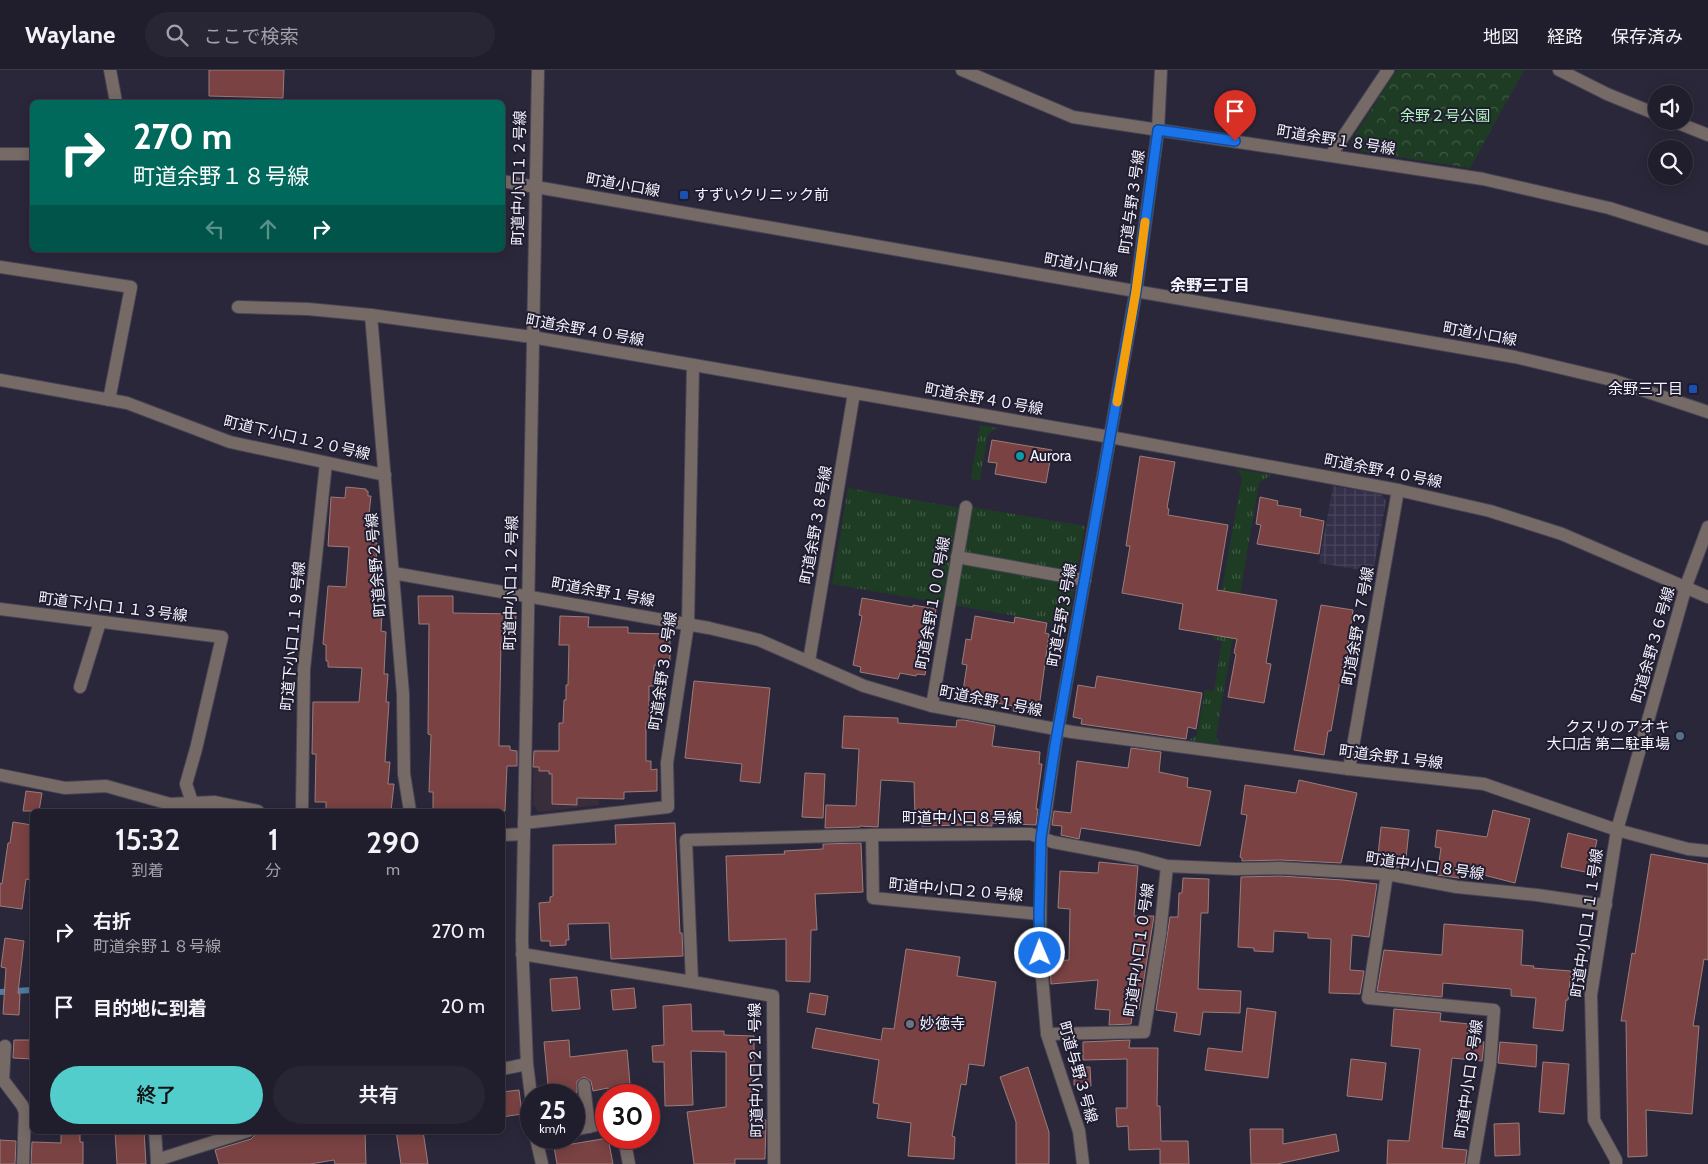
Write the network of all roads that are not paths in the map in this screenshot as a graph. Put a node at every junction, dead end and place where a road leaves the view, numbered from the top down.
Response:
1 (110, 70) edge
2 (538, 70) edge
3 (962, 70) edge
4 (1161, 70) edge
5 (1388, 70) edge
6 (1559, 70) edge
7 (116, 100) edge
8 (1648, 111) edge
9 (1693, 129) edge
10 (1158, 130) junction
11 (1708, 136) edge
12 (0, 154) edge
13 (30, 154) edge
14 (1331, 155) junction
15 (505, 181) edge
16 (535, 186) junction
17 (1708, 239) edge
18 (0, 268) edge
19 (1136, 291) junction
20 (238, 307) dead end
21 (371, 315) junction
22 (532, 337) junction
23 (693, 365) junction
24 (0, 380) edge
25 (854, 393) junction
26 (109, 400) junction
27 (1708, 412) edge
28 (1110, 437) junction
29 (326, 463) junction
30 (385, 475) junction
31 (1398, 490) junction
32 (966, 506) dead end
33 (1708, 527) edge
34 (957, 557) junction
35 (393, 573) junction
36 (1085, 580) junction
37 (1686, 586) junction
38 (527, 595) junction
39 (1708, 597) edge
40 (0, 609) edge
41 (100, 622) junction
42 (688, 624) junction
43 (809, 662) junction
44 (80, 687) dead end
45 (932, 706) junction
46 (1058, 730) junction
47 (1349, 769) junction
48 (0, 775) edge
49 (194, 807) edge
50 (248, 809) edge
51 (302, 809) edge
52 (410, 809) edge
53 (524, 828) junction
54 (1617, 830) junction
55 (505, 834) edge
56 (872, 835) junction
57 (1041, 838) junction
58 (1708, 851) edge
59 (1166, 866) junction
60 (1387, 874) junction
61 (1606, 905) junction
62 (1039, 914) junction
63 (522, 954) junction
64 (692, 982) junction
65 (1047, 1034) junction
66 (5, 1046) dead end
67 (527, 1064) junction
68 (505, 1068) edge
69 (530, 1084) edge
70 (585, 1093) edge
71 (595, 1126) edge
72 (589, 1127) junction
73 (585, 1128) edge
74 (155, 1134) edge
75 (239, 1134) edge
76 (539, 1149) edge
77 (626, 1149) edge
78 (157, 1162) edge
79 (23, 1164) edge
80 (542, 1164) edge
81 (629, 1164) edge
82 (774, 1164) edge
83 (1083, 1164) edge
84 (1473, 1164) edge
85 (1616, 1164) edge

1 - 7 street
2 - 16 street, 町道中小口１２号線
3 - 10 street, 町道余野１８号線
4 - 10 street, 町道与野３号線
5 - 14 street
6 - 8 street
9 - 11 street
10 - 14 street, 町道余野１８号線
10 - 19 street, 町道与野３号線
12 - 13 street
14 - 17 street, 町道余野１８号線
15 - 16 street, 町道小口線
16 - 19 street, 町道小口線
16 - 22 street, 町道中小口１２号線
18 - 26 street
19 - 27 street, 町道小口線
19 - 28 street, 町道与野３号線
20 - 21 street, 町道余野４０号線
21 - 22 street, 町道余野４０号線
21 - 30 street, 町道余野２号線
22 - 23 street, 町道余野４０号線
22 - 38 street, 町道中小口１２号線
23 - 25 street, 町道余野４０号線
23 - 42 street, 町道余野３９号線
24 - 26 street, 町道下小口１２０号線
25 - 28 street, 町道余野４０号線
25 - 43 street, 町道余野３８号線
26 - 29 street, 町道下小口１２０号線
28 - 31 street, 町道余野４０号線
28 - 36 street, 町道与野３号線
29 - 30 street, 町道下小口１２０号線
29 - 51 street, 町道下小口１１９号線
30 - 35 street, 町道余野２号線
31 - 37 street, 町道余野４０号線
31 - 47 street, 町道余野３７号線
32 - 34 street, 町道余野１００号線
33 - 37 street, 町道余野３６号線
34 - 36 street
34 - 45 street, 町道余野１００号線
35 - 38 street, 町道余野１号線
35 - 52 street, 町道余野２号線
36 - 46 street, 町道与野３号線
37 - 39 street, 町道余野４０号線
37 - 54 street, 町道余野３６号線
38 - 42 street, 町道余野１号線
38 - 53 street, 町道中小口１２号線
40 - 41 street, 町道下小口１１３号線
41 - 44 street
41 - 49 street, 町道下小口１１３号線
42 - 43 street, 町道余野１号線
42 - 53 street, 町道余野３９号線
43 - 45 street, 町道余野１号線
45 - 46 street, 町道余野１号線
46 - 47 street, 町道余野１号線
46 - 57 street, 町道与野３号線
47 - 54 street, 町道余野１号線
48 - 49 street
49 - 50 street
53 - 55 street
53 - 63 street, 町道中小口１２号線
54 - 58 street, 町道余野１号線
54 - 61 street, 町道中小口１１１号線
56 - 57 street, 町道中小口８号線
56 - 62 street, 町道中小口２０号線
56 - 64 street, 町道中小口８号線
57 - 59 street, 町道中小口８号線
57 - 62 street, 町道与野３号線
59 - 60 street, 町道中小口８号線
59 - 65 street, 町道中小口１０号線
60 - 61 street, 町道中小口８号線
60 - 84 street, 町道中小口９号線
61 - 85 street, 町道中小口１１１号線
62 - 65 street, 町道与野３号線
63 - 64 street
63 - 67 street, 町道中小口１２号線
64 - 82 street, 町道中小口２１号線
65 - 83 street, 町道与野３号線
66 - 79 street
67 - 68 street
67 - 69 street, 町道中小口１２号線
70 - 72 street
71 - 72 street
72 - 73 street
74 - 78 street
75 - 78 street
76 - 80 street
77 - 81 street

